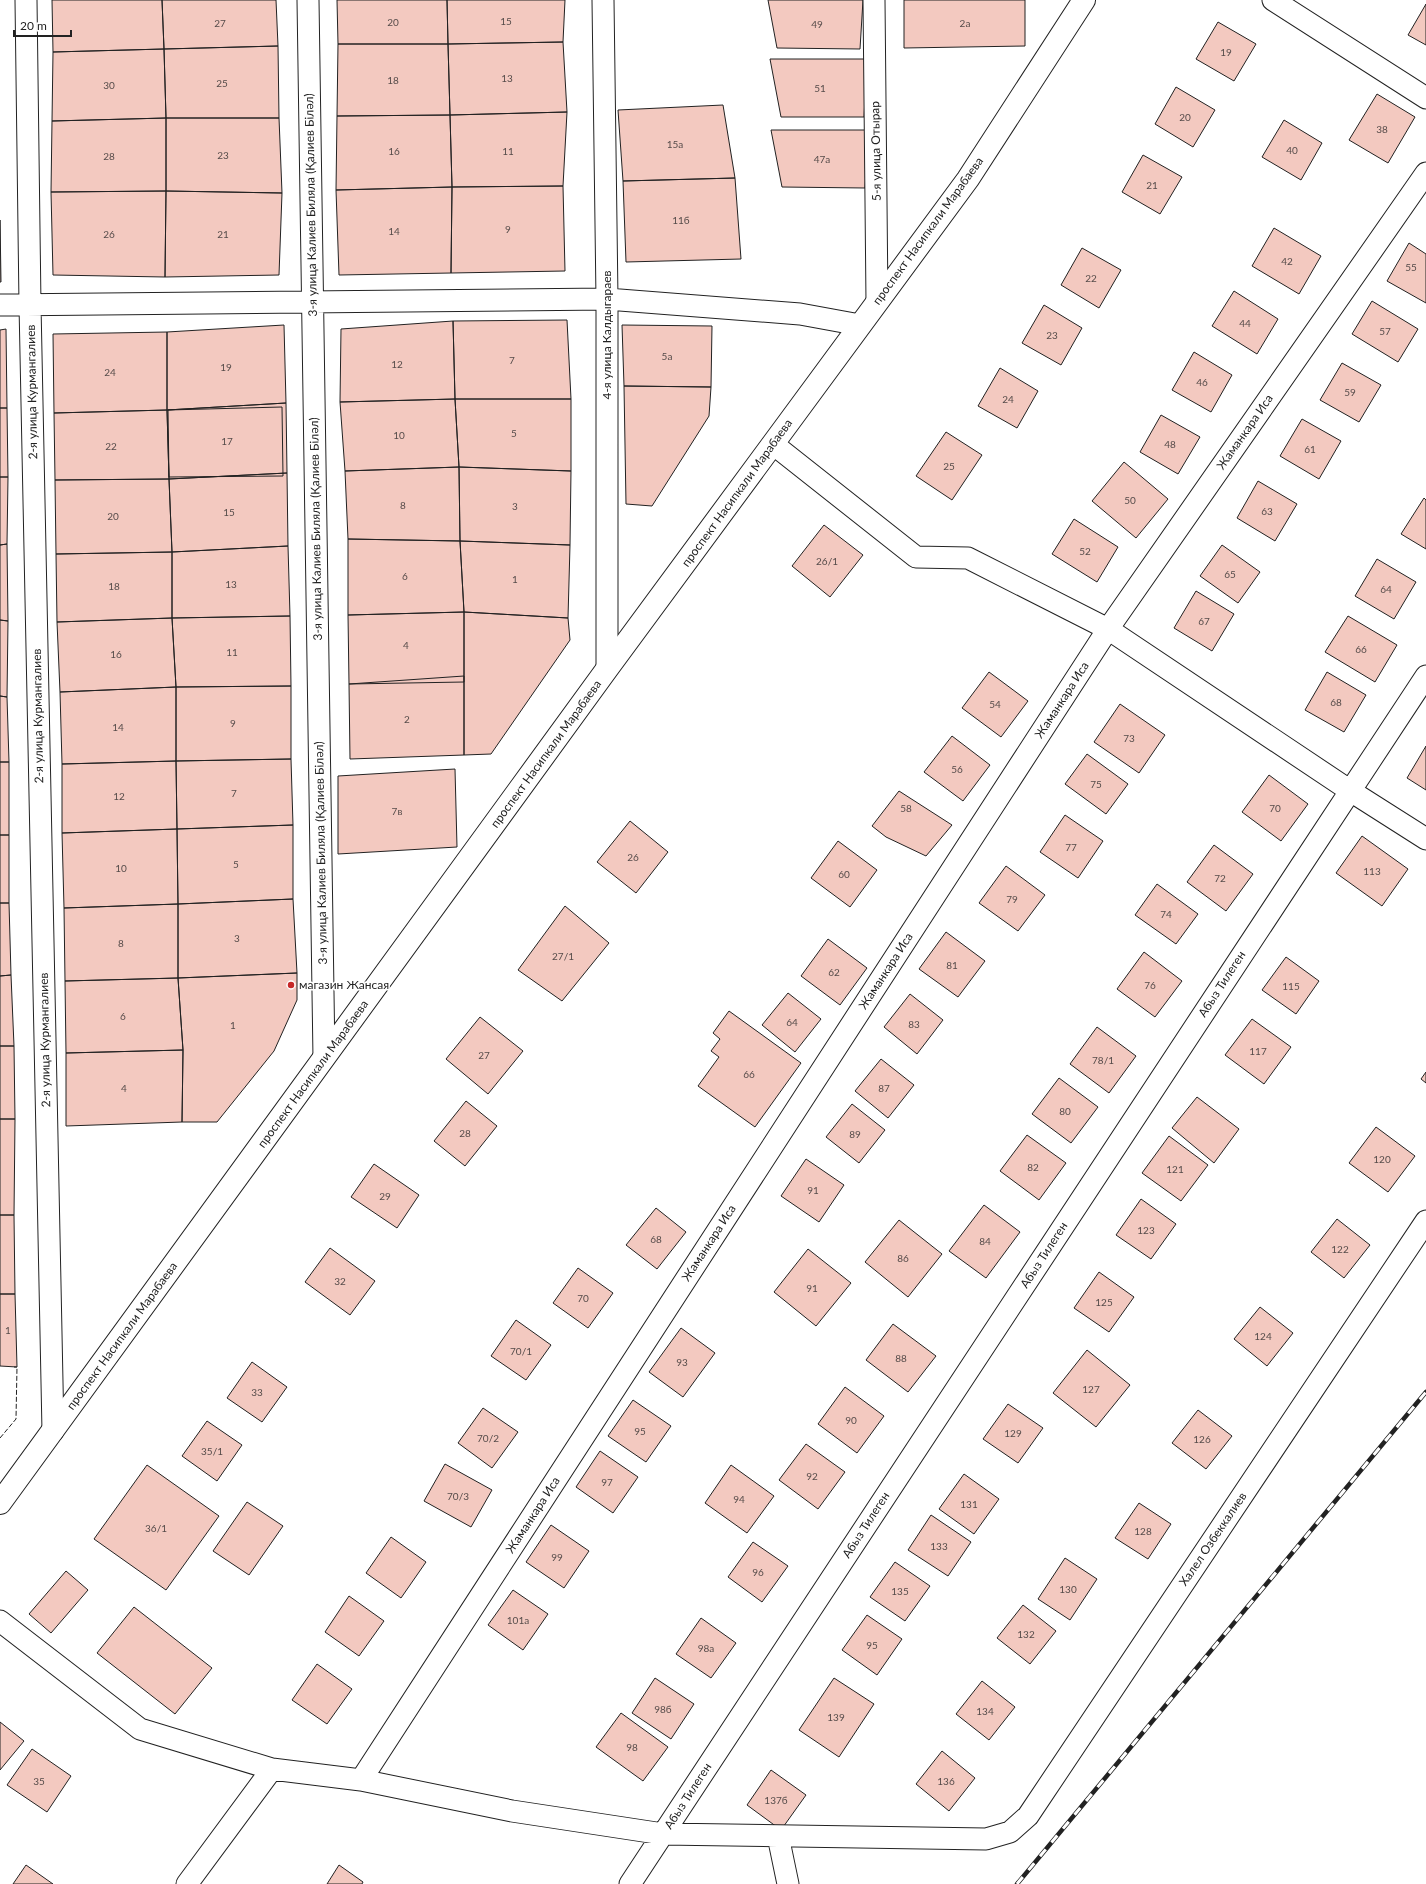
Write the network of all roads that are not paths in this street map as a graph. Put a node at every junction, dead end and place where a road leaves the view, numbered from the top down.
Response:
1 (26, 0) edge
2 (308, 0) edge
3 (603, 0) edge
4 (874, 0) edge
5 (1084, 0) edge
6 (1273, 0) edge
7 (1426, 98) edge
8 (1426, 173) edge
9 (607, 298) junction
10 (313, 301) junction
11 (877, 302) junction
12 (30, 304) junction
13 (0, 305) edge
14 (860, 325) junction
15 (773, 444) junction
16 (1108, 628) junction
17 (607, 669) junction
18 (1426, 676) edge
19 (1349, 790) junction
20 (1426, 839) edge
21 (324, 1058) junction
22 (1426, 1220) edge
23 (53, 1431) junction
24 (0, 1503) edge
25 (0, 1621) edge
26 (272, 1769) junction
27 (361, 1780) junction
28 (664, 1834) junction
29 (778, 1836) junction
30 (187, 1884) edge
31 (630, 1884) edge
32 (788, 1884) edge

1 - 12 street, 2-я улица Курмангалиев
2 - 10 street, 3-я улица Калиев Биляла (Қалиев Біләл)
3 - 9 street, 4-я улица Калдыгараев
4 - 11 street, 5-я улица Отырар
5 - 11 main road, проспект Насипкали Марабаева
6 - 7 street
8 - 16 street, Жаманкара Иса
9 - 10 street
9 - 14 street
9 - 17 street, 4-я улица Калдыгараев
10 - 12 street
10 - 21 street, 3-я улица Калиев Биляла (Қалиев Біләл)
11 - 14 main road, проспект Насипкали Марабаева
12 - 13 street
12 - 23 street, 2-я улица Курмангалиев
14 - 15 main road, проспект Насипкали Марабаева
15 - 16 street
15 - 17 main road, проспект Насипкали Марабаева
16 - 19 street
16 - 27 street, Жаманкара Иса
17 - 21 main road, проспект Насипкали Марабаева
18 - 19 street, Абыз Тилеген
19 - 20 street
19 - 28 street, Абыз Тилеген
21 - 23 main road, проспект Насипкали Марабаева
22 - 29 street, Халел Озбеккалиев
23 - 24 main road, проспект Насипкали Марабаева
25 - 26 street, Халел Озбеккалиев
26 - 27 street, Халел Озбеккалиев
26 - 30 street
27 - 28 street, Халел Озбеккалиев
28 - 29 street, Халел Озбеккалиев
28 - 31 street, Абыз Тилеген
29 - 32 street

